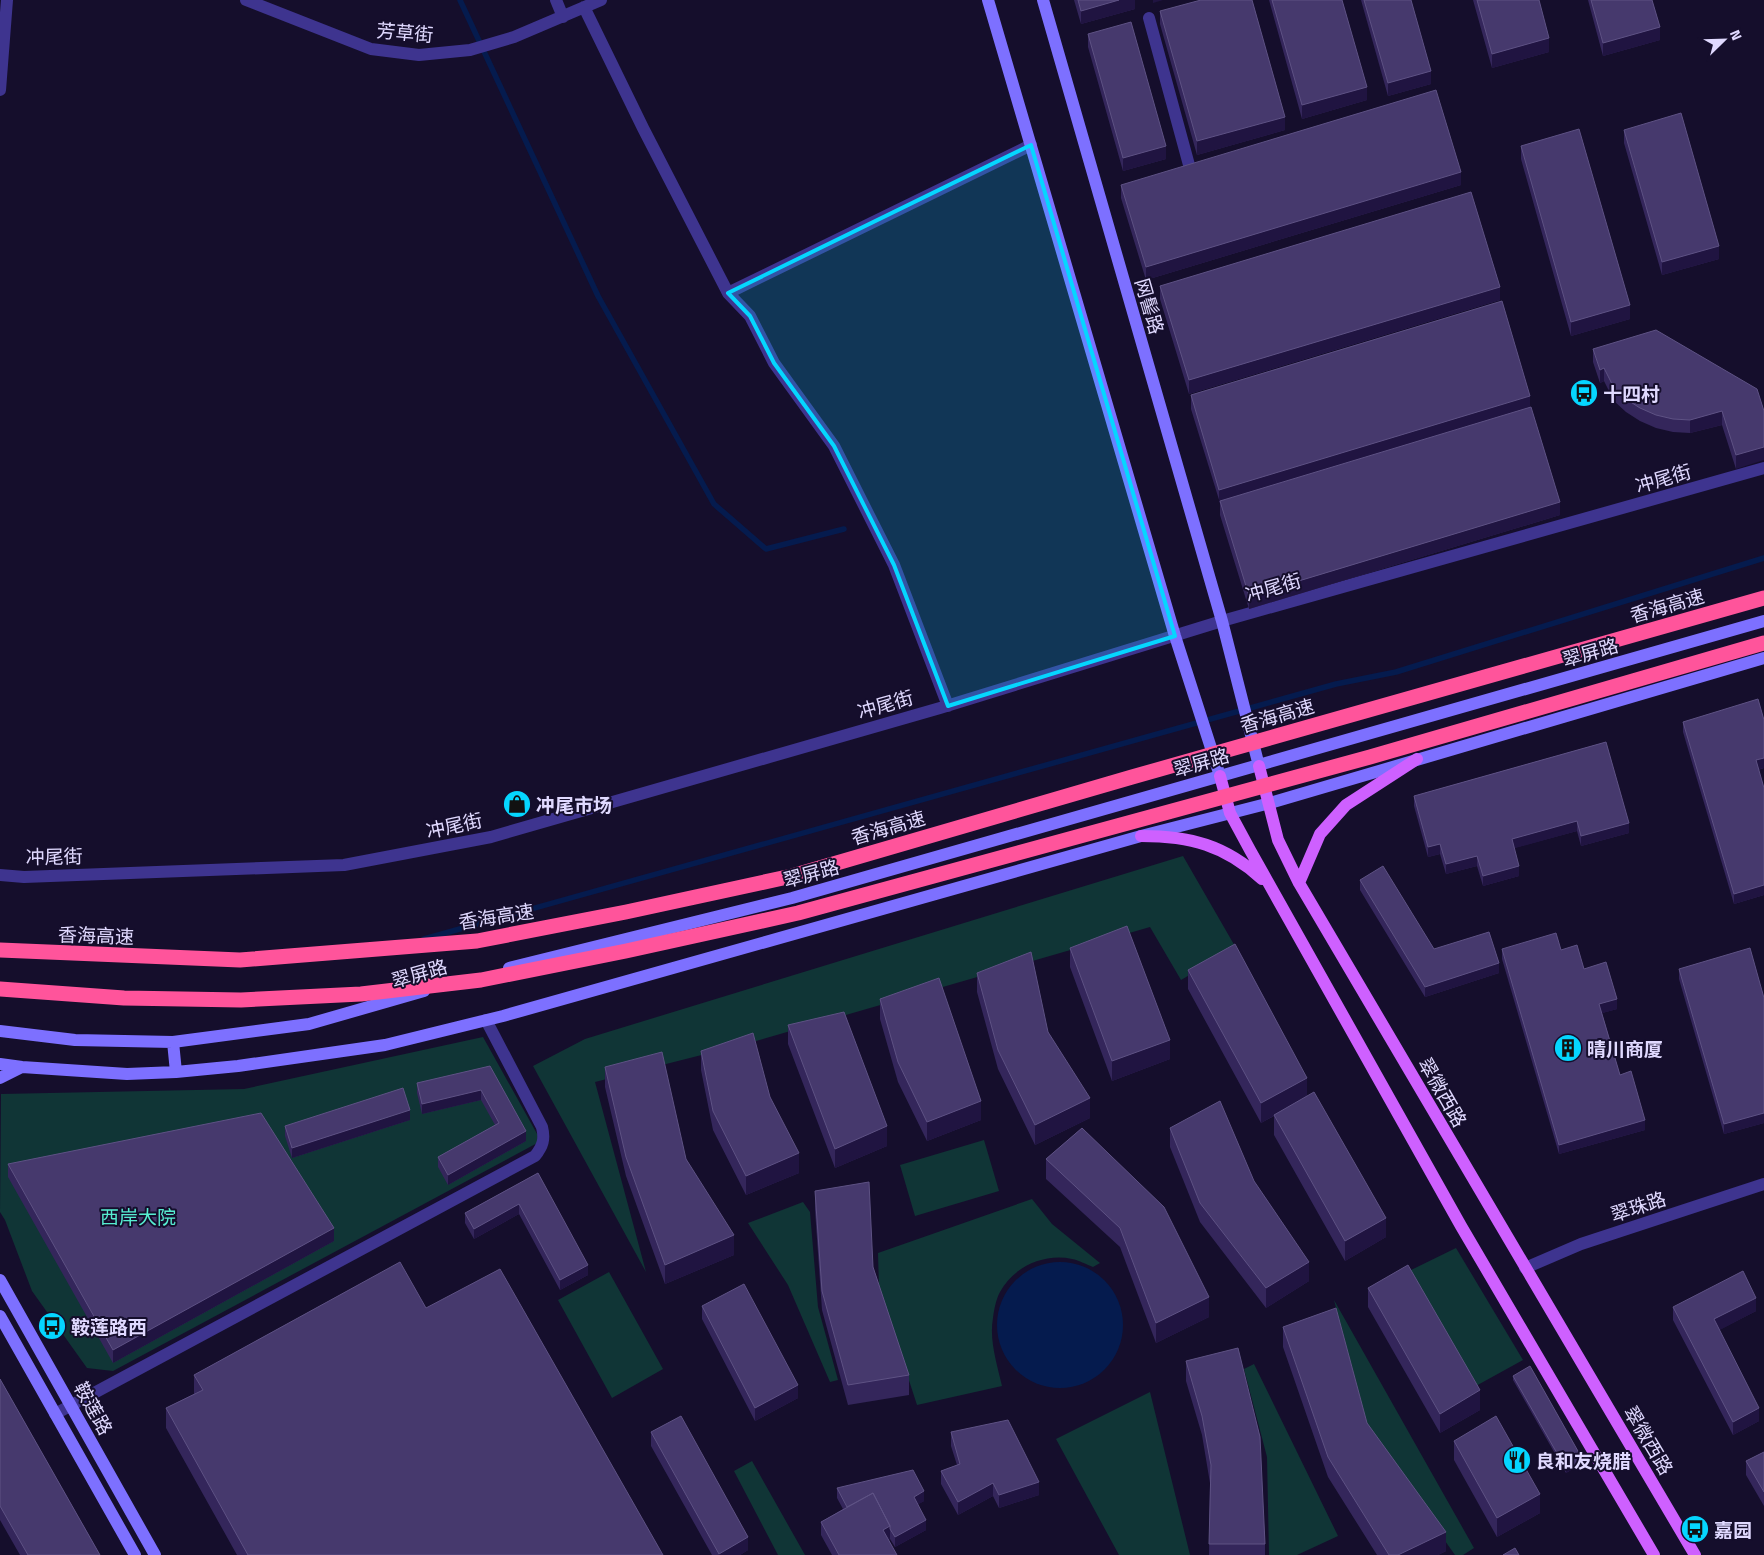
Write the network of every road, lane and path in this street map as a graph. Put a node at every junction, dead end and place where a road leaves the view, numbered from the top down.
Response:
1 (7, 0) edge
2 (246, 0) edge
3 (556, 0) edge
4 (601, 0) edge
5 (988, 0) edge
6 (1043, 0) edge
7 (584, 8) junction
8 (563, 17) junction
9 (1149, 18) dead end
10 (0, 90) edge
11 (1031, 145) junction
12 (1190, 165) edge
13 (728, 293) junction
14 (1764, 468) edge
15 (1764, 598) edge
16 (1222, 621) junction
17 (1764, 621) edge
18 (1175, 636) junction
19 (1764, 643) edge
20 (1764, 658) edge
21 (948, 706) junction
22 (1417, 759) junction
23 (1259, 766) junction
24 (1220, 776) junction
25 (1270, 803) junction
26 (1230, 813) junction
27 (1141, 836) junction
28 (0, 875) edge
29 (1299, 883) junction
30 (1276, 897) junction
31 (0, 950) edge
32 (0, 989) edge
33 (486, 1020) junction
34 (0, 1031) edge
35 (173, 1042) junction
36 (0, 1064) edge
37 (22, 1068) junction
38 (176, 1072) junction
39 (0, 1078) edge
40 (1764, 1184) edge
41 (1525, 1268) junction
42 (0, 1280) edge
43 (0, 1316) edge
44 (71, 1405) junction
45 (55, 1414) junction
46 (135, 1555) edge
47 (155, 1555) edge
48 (1654, 1555) edge
49 (1695, 1555) edge

1 - 10 street
2 - 8 street, 芳草街
3 - 8 street
4 - 7 street, 芳草街
5 - 11 main road
6 - 16 main road, 网髻路
7 - 8 street, 芳草街
7 - 13 street
9 - 12 street
11 - 13 street
11 - 18 main road
13 - 21 street
14 - 16 street, 冲尾街
15 - 31 highway, 香海高速, bridge
16 - 18 street, 冲尾街
16 - 23 main road, 翠微西路
17 - 23 main road, 翠屏路
18 - 21 street, 冲尾街
18 - 24 main road
19 - 32 highway, bridge
20 - 22 main road
21 - 28 street, 冲尾街
22 - 25 main road
22 - 29 main road
23 - 24 main road, 翠屏路
23 - 25 main road, 翠微西路
24 - 26 main road
24 - 35 main road, 翠屏路
25 - 26 main road
25 - 29 main road, 翠微西路
26 - 27 main road
26 - 30 main road
27 - 30 main road
27 - 33 main road
29 - 41 main road, 翠微西路
30 - 48 main road
33 - 38 main road
33 - 44 street
34 - 35 main road, 翠屏路
35 - 38 main road
36 - 37 main road
37 - 38 main road
37 - 39 main road
40 - 41 street, 翠珠路
41 - 49 main road, 翠微西路
42 - 44 main road, 鞍莲路
43 - 45 main road, 鞍莲路
44 - 45 street
44 - 47 main road, 鞍莲路
45 - 46 main road, 鞍莲路

